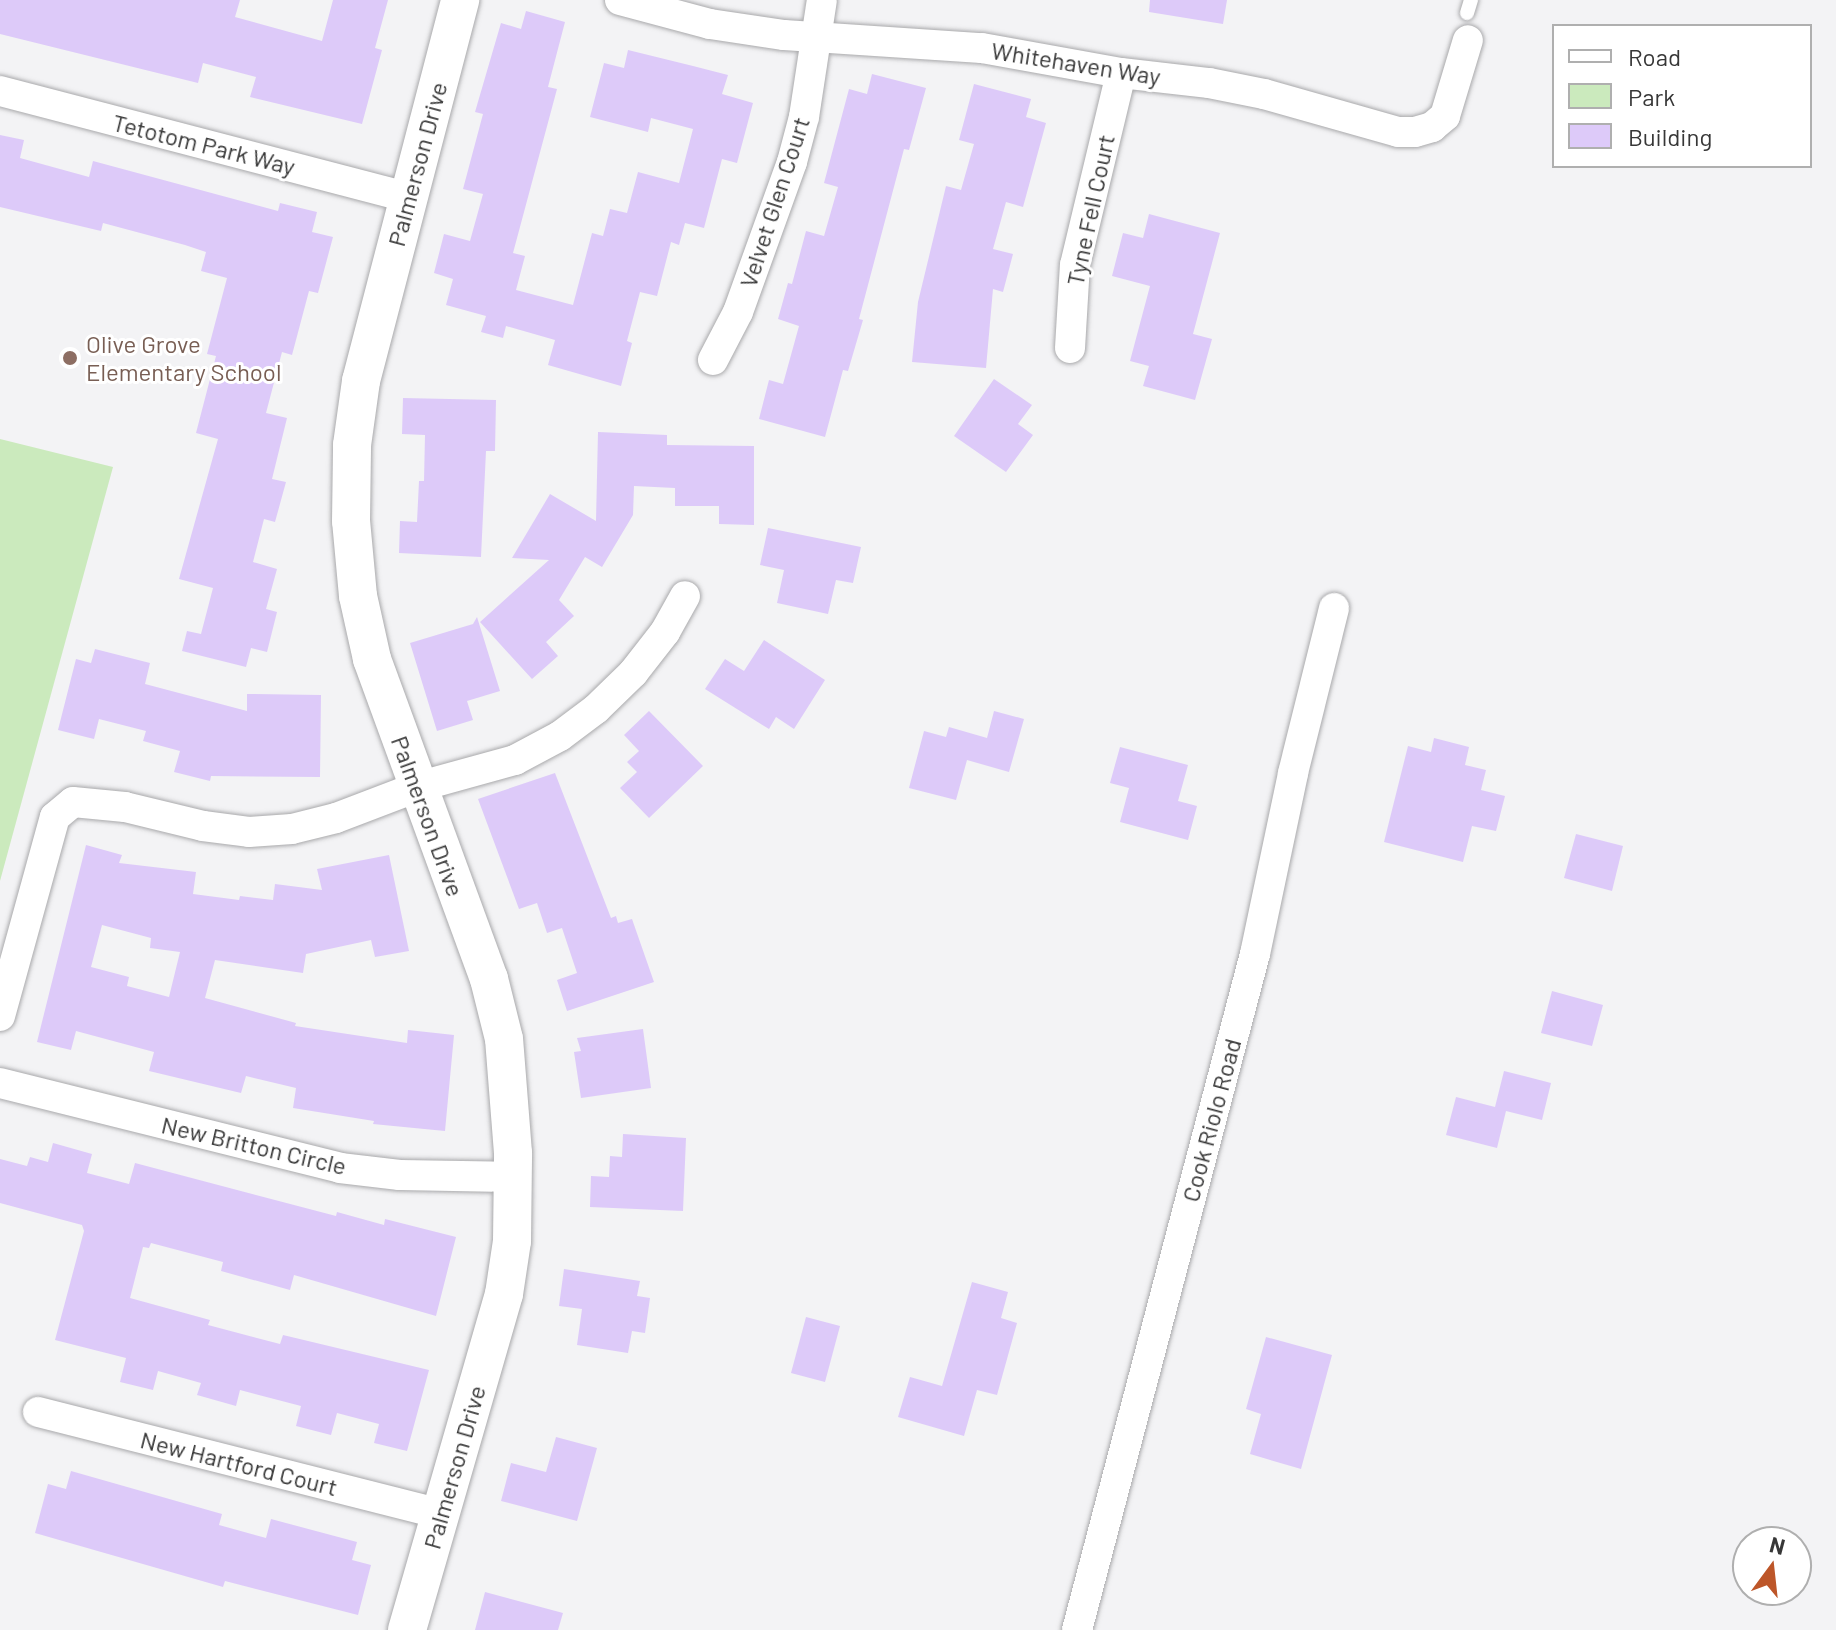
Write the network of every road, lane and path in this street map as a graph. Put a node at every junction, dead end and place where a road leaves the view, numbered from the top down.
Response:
1 (460, 0) edge
2 (620, 0) edge
3 (822, 0) edge
4 (1468, 18) edge
5 (815, 38) junction
6 (1121, 73) junction
7 (0, 91) edge
8 (408, 197) junction
9 (1070, 348) dead end
10 (713, 360) dead end
11 (685, 596) dead end
12 (1334, 608) dead end
13 (417, 787) junction
14 (0, 1016) edge
15 (0, 1083) edge
16 (513, 1177) junction
17 (38, 1412) dead end
18 (440, 1514) junction
19 (407, 1630) edge
20 (1077, 1630) edge

1 - 8 street, Palmerson Drive
2 - 5 street, Whitehaven Way
3 - 5 street, Velvet Glen Court
4 - 6 street, Whitehaven Way
5 - 6 street, Whitehaven Way
5 - 10 street, Velvet Glen Court
6 - 9 street, Tyne Fell Court
7 - 8 street, Tetotom Park Way
8 - 13 street, Palmerson Drive
11 - 13 street
12 - 20 street, Cook Riolo Road
13 - 14 street
13 - 16 street, Palmerson Drive
15 - 16 street, New Britton Circle
16 - 18 street, Palmerson Drive
17 - 18 street, New Hartford Court
18 - 19 street, Palmerson Drive

